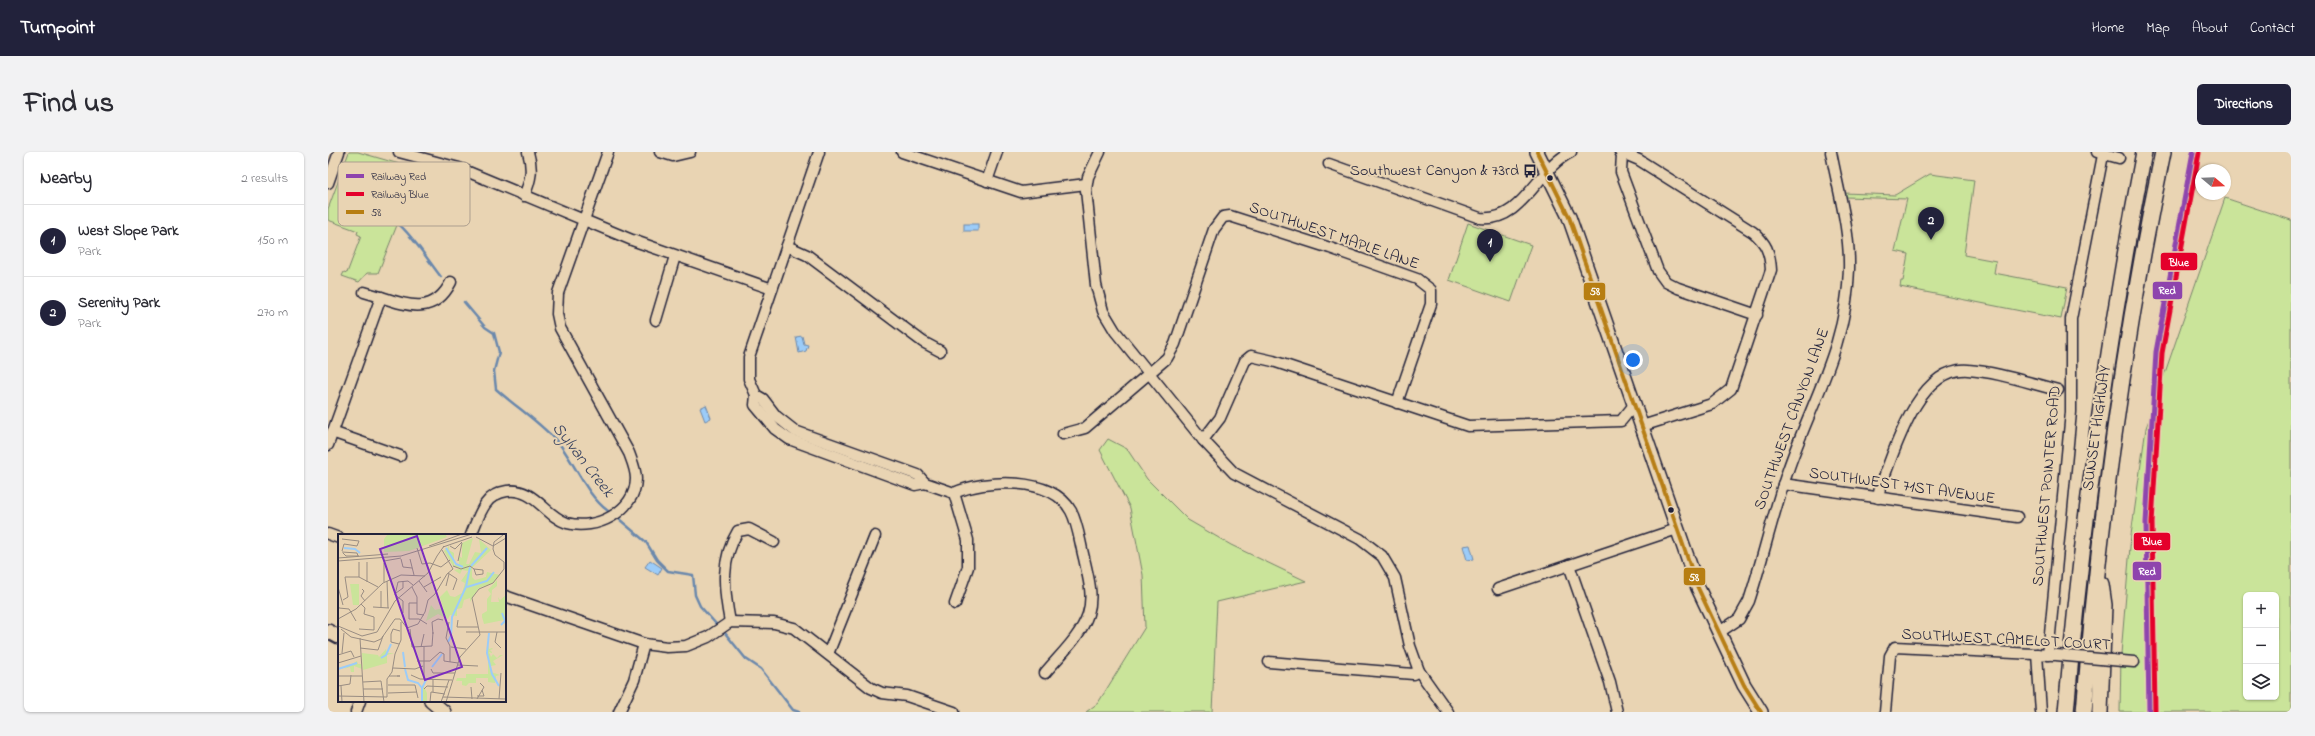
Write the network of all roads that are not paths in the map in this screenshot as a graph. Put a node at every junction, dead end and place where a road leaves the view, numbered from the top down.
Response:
1 (339, 152) edge
2 (399, 152) edge
3 (528, 152) edge
4 (608, 152) edge
5 (660, 152) edge
6 (690, 152) edge
7 (819, 152) edge
8 (902, 152) edge
9 (997, 152) edge
10 (1100, 152) edge
11 (1537, 152) edge
12 (1571, 152) edge
13 (1831, 152) edge
14 (2144, 152) edge
15 (2163, 152) edge
16 (1621, 153) edge
17 (2100, 153) edge
18 (2119, 158) dead end
19 (436, 162) edge
20 (1329, 164) dead end
21 (1548, 171) junction
22 (470, 173) edge
23 (987, 181) junction
24 (328, 183) edge
25 (1086, 184) junction
26 (524, 196) junction
27 (583, 222) junction
28 (787, 246) junction
29 (675, 256) junction
30 (451, 282) dead end
31 (772, 289) junction
32 (364, 292) dead end
33 (382, 298) junction
34 (1757, 316) junction
35 (656, 320) dead end
36 (940, 352) dead end
37 (1151, 373) junction
38 (2058, 390) dead end
39 (1397, 403) junction
40 (1634, 405) junction
41 (1642, 426) junction
42 (332, 432) junction
43 (1064, 434) dead end
44 (1203, 440) junction
45 (328, 445) edge
46 (400, 456) dead end
47 (1783, 484) junction
48 (954, 493) junction
49 (1878, 498) junction
50 (2017, 517) dead end
51 (1677, 529) junction
52 (328, 534) edge
53 (471, 534) edge
54 (875, 536) dead end
55 (338, 538) edge
56 (774, 542) dead end
57 (2098, 552) junction
58 (1570, 565) junction
59 (1498, 590) dead end
60 (506, 596) edge
61 (955, 604) dead end
62 (730, 622) junction
63 (328, 631) edge
64 (1718, 632) junction
65 (338, 636) edge
66 (644, 644) junction
67 (828, 654) junction
68 (2037, 654) junction
69 (2052, 655) junction
70 (1268, 662) dead end
71 (2134, 662) dead end
72 (1419, 671) junction
73 (1045, 673) dead end
74 (360, 702) edge
75 (432, 702) edge
76 (356, 712) edge
77 (444, 712) edge
78 (619, 712) edge
79 (954, 712) edge
80 (1448, 712) edge
81 (1617, 712) edge
82 (1761, 712) edge
83 (1885, 712) edge
84 (2041, 712) edge
85 (2066, 712) edge
86 (2084, 712) edge
87 (2100, 712) edge

1 - 24 street
2 - 19 street
3 - 26 street
4 - 27 street
5 - 6 street
7 - 28 street
8 - 23 street
9 - 23 street
10 - 25 street
11 - 21 main road
12 - 21 street
13 - 47 street, SOUTHWEST CANYON LANE
14 - 85 highway, SUNSET HIGHWAY
15 - 57 highway, SUNSET HIGHWAY
16 - 34 street
16 - 34 street
17 - 18 street
17 - 69 street, SOUTHWEST POINTER ROAD
20 - 21 street
21 - 40 main road
22 - 26 street
23 - 25 street
25 - 37 street
26 - 27 street
27 - 29 street
27 - 53 street
28 - 31 street
28 - 36 street
29 - 31 street
29 - 35 street
30 - 33 street
31 - 48 street
32 - 33 street
33 - 42 street
34 - 41 street
37 - 39 street, SOUTHWEST MAPLE LANE
37 - 43 street
37 - 44 street
38 - 49 street
39 - 40 street
39 - 44 street
40 - 41 main road
41 - 51 main road
42 - 45 street
42 - 46 street
44 - 72 street
47 - 49 street, SOUTHWEST 71ST AVENUE
47 - 64 street, SOUTHWEST CANYON LANE
48 - 61 street
48 - 73 street
49 - 50 street, SOUTHWEST 71ST AVENUE
51 - 58 street
51 - 64 main road
52 - 55 street
54 - 67 street
56 - 62 street
57 - 86 highway, SUNSET HIGHWAY
57 - 87 highway
58 - 59 street
58 - 81 street
60 - 66 street
62 - 66 street
62 - 67 street
63 - 65 main road
64 - 82 main road
66 - 78 street
67 - 79 street
68 - 69 street, SOUTHWEST CAMELOT COURT
68 - 83 street, SOUTHWEST CAMELOT COURT
68 - 84 street
69 - 71 street, SOUTHWEST CAMELOT COURT, bridge
70 - 72 street
72 - 80 street
74 - 76 street
75 - 77 main road

